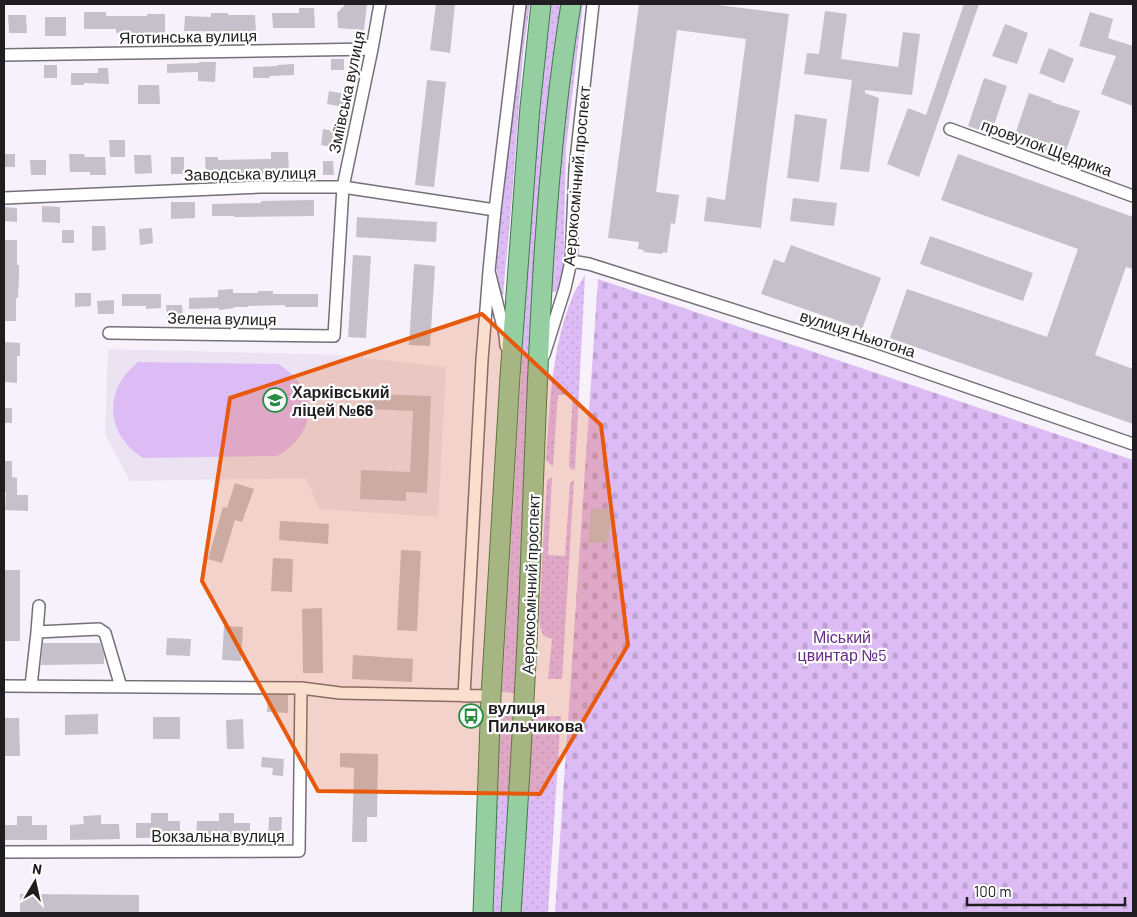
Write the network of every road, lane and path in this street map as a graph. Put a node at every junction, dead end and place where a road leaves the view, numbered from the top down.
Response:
1 (380, 4) edge
2 (520, 4) edge
3 (540, 4) edge
4 (571, 4) edge
5 (593, 4) edge
6 (372, 50) junction
7 (4, 55) edge
8 (950, 129) dead end
9 (343, 187) junction
10 (1133, 196) edge
11 (4, 198) edge
12 (495, 210) junction
13 (571, 261) junction
14 (489, 271) junction
15 (109, 333) dead end
16 (334, 336) joint
17 (538, 375) junction
18 (510, 376) junction
19 (1133, 444) edge
20 (39, 606) dead end
21 (37, 632) junction
22 (4, 686) edge
23 (31, 686) junction
24 (121, 687) junction
25 (301, 688) junction
26 (464, 696) junction
27 (491, 696) junction
28 (4, 852) edge
29 (483, 913) edge
30 (511, 913) edge

1 - 6 street, Зміївська вулиця
2 - 12 street, Аерокосмічний проспект
3 - 18 main road, Аерокосмічний проспект
4 - 17 main road, Аерокосмічний проспект
5 - 13 street, Аерокосмічний проспект
6 - 7 street, Яготинська вулиця
6 - 9 street, Зміївська вулиця
8 - 10 street, провулок Щедрика
9 - 11 street, Заводська вулиця
9 - 12 street, Заводська вулиця
9 - 16 street, Зміївська вулиця
12 - 14 street, Аерокосмічний проспект
13 - 17 street, Аерокосмічний проспект
13 - 19 street, вулиця Ньютона
14 - 18 street, Аерокосмічний проспект
14 - 26 street, Аерокосмічний проспект
15 - 16 street, Зелена вулиця
17 - 30 main road, Аерокосмічний проспект
18 - 27 main road, Аерокосмічний проспект
20 - 21 street
21 - 23 street
21 - 24 street
22 - 23 street
23 - 24 street
24 - 25 street
25 - 26 street
25 - 28 street, Вокзальна вулиця
26 - 27 street
27 - 29 main road, Аерокосмічний проспект

